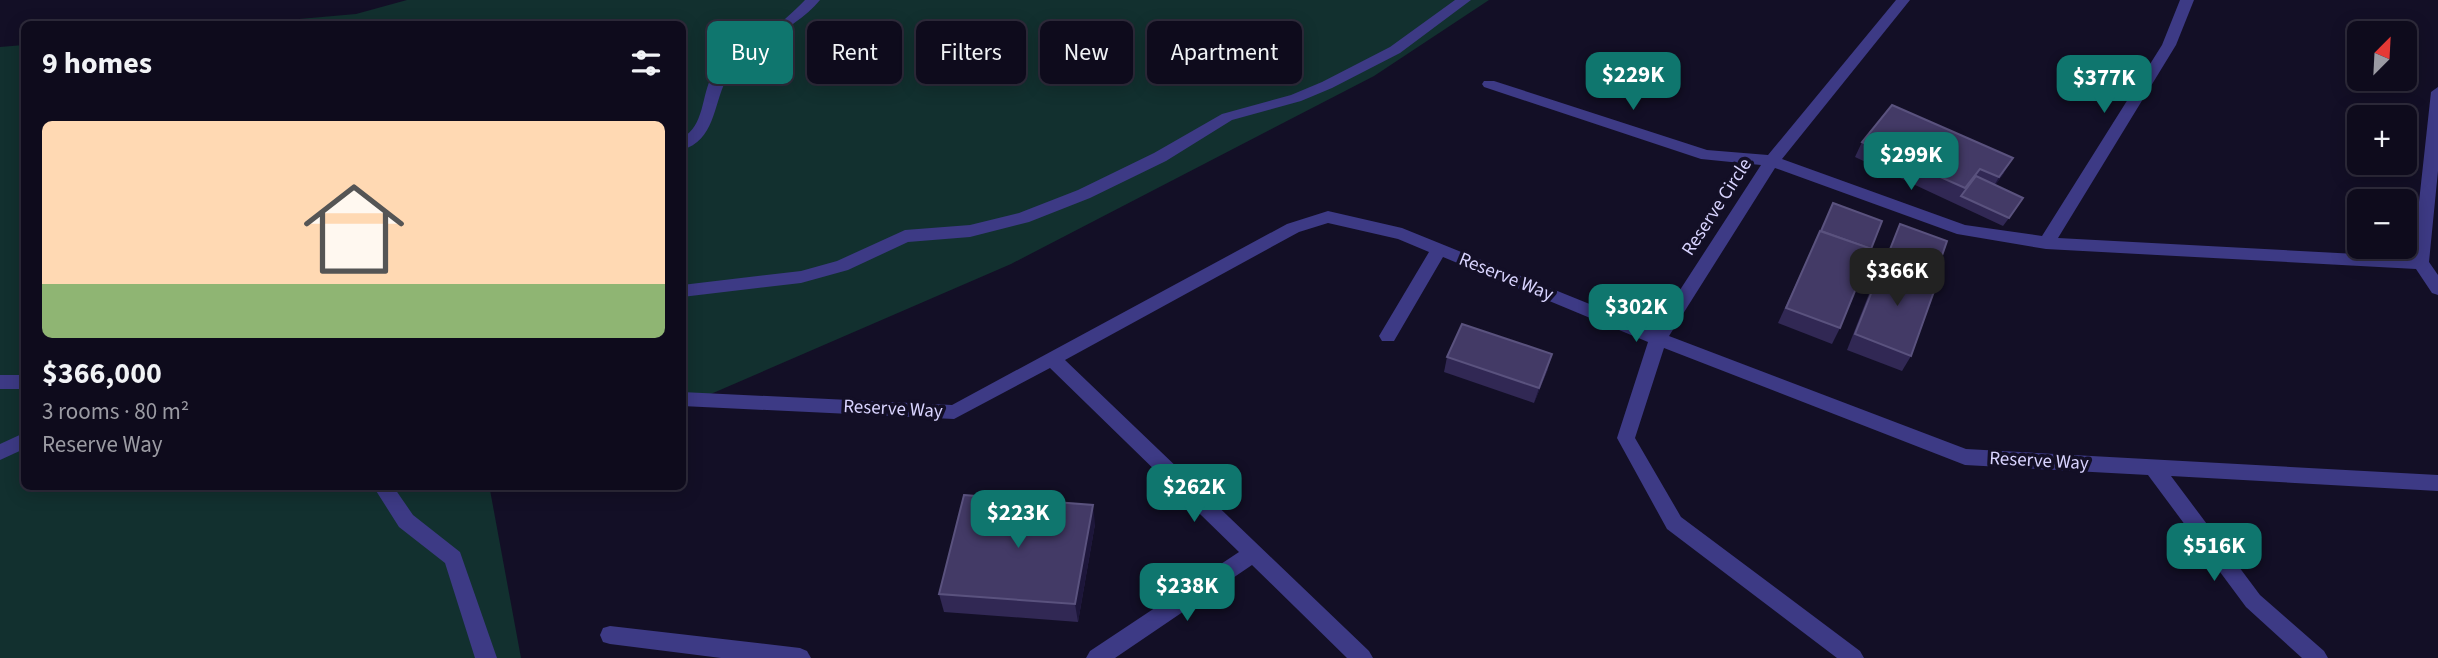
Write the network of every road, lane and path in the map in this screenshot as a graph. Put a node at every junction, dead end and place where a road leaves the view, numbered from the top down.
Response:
1 (813, 0) edge
2 (1464, 0) edge
3 (1903, 0) edge
4 (2187, 0) edge
5 (1489, 84) dead end
6 (2438, 92) edge
7 (686, 143) edge
8 (1772, 161) junction
9 (2046, 243) junction
10 (1439, 249) junction
11 (2421, 263) junction
12 (2438, 289) edge
13 (686, 291) edge
14 (1388, 336) dead end
15 (1658, 339) junction
16 (1053, 360) junction
17 (0, 382) edge
18 (21, 382) edge
19 (686, 399) edge
20 (21, 442) edge
21 (0, 452) edge
22 (2154, 468) junction
23 (2438, 483) edge
24 (385, 490) edge
25 (1253, 553) junction
26 (610, 635) dead end
27 (762, 655) edge
28 (486, 658) edge
29 (800, 658) edge
30 (1097, 658) edge
31 (1362, 658) edge
32 (1853, 658) edge
33 (2317, 658) edge

1 - 7 street
2 - 13 street
3 - 8 street, Reserve Circle
4 - 9 street
5 - 8 street
6 - 11 street
8 - 9 street
8 - 15 street, Reserve Circle
9 - 11 street
10 - 14 street
10 - 15 street, Reserve Way
10 - 16 street, Reserve Way
11 - 12 street
15 - 22 street, Reserve Way
15 - 32 street, Reserve Circle
16 - 19 street, Reserve Way
16 - 25 street
17 - 18 street
20 - 21 street
22 - 23 street, Reserve Way
22 - 33 street
24 - 28 street
25 - 30 street
25 - 31 street
26 - 27 street
27 - 29 street

